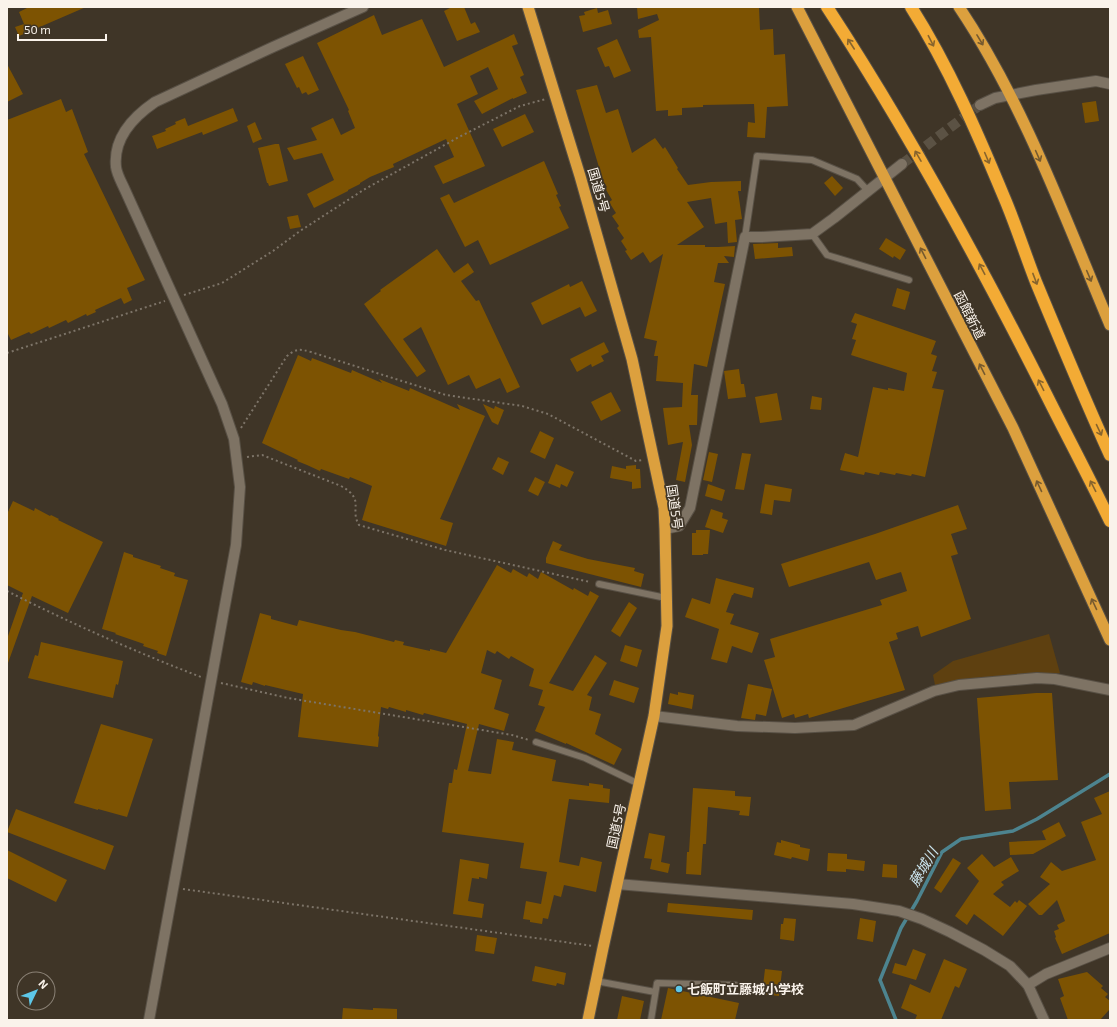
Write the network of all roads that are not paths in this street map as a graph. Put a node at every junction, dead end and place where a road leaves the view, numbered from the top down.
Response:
1 (363, 7) edge
2 (528, 7) edge
3 (797, 7) edge
4 (827, 7) edge
5 (911, 7) edge
6 (959, 7) edge
7 (1110, 84) edge
8 (1010, 94) junction
9 (980, 105) tunnel mouth
10 (902, 164) tunnel mouth
11 (885, 178) junction
12 (868, 191) junction
13 (812, 234) junction
14 (745, 237) junction
15 (909, 280) dead end
16 (1110, 325) edge
17 (1110, 455) edge
18 (1110, 521) edge
19 (665, 529) junction
20 (599, 584) road end
21 (666, 598) junction
22 (1110, 640) edge
23 (1110, 690) edge
24 (654, 716) junction
25 (536, 742) road end
26 (639, 784) junction
27 (618, 884) junction
28 (1110, 948) edge
29 (596, 981) junction
30 (735, 985) dead end
31 (1028, 985) junction
32 (655, 992) junction
33 (149, 1020) edge
34 (588, 1020) edge
35 (651, 1020) edge
36 (1044, 1020) edge

1 - 33 street
2 - 19 highway, 国道5号
3 - 11 highway, 函館新道
18 -> 4 highway
5 -> 17 highway
6 -> 8 highway
7 - 8 street
8 - 9 street
8 -> 16 highway
10 - 11 street
11 - 12 street
22 -> 11 highway, 函館新道
12 - 13 street
12 - 14 lane
13 - 14 street
13 - 15 lane
14 - 19 street
19 - 21 highway, 国道5号
20 - 21 lane
21 - 24 highway, 国道5号
23 - 24 street
24 - 26 highway, 国道5号
25 - 26 lane
26 - 27 highway, 国道5号
27 - 29 highway, 国道5号
27 - 31 street
28 - 31 street
29 - 32 lane
29 - 34 highway, 国道5号
30 - 32 lane
31 - 36 street
32 - 35 lane

